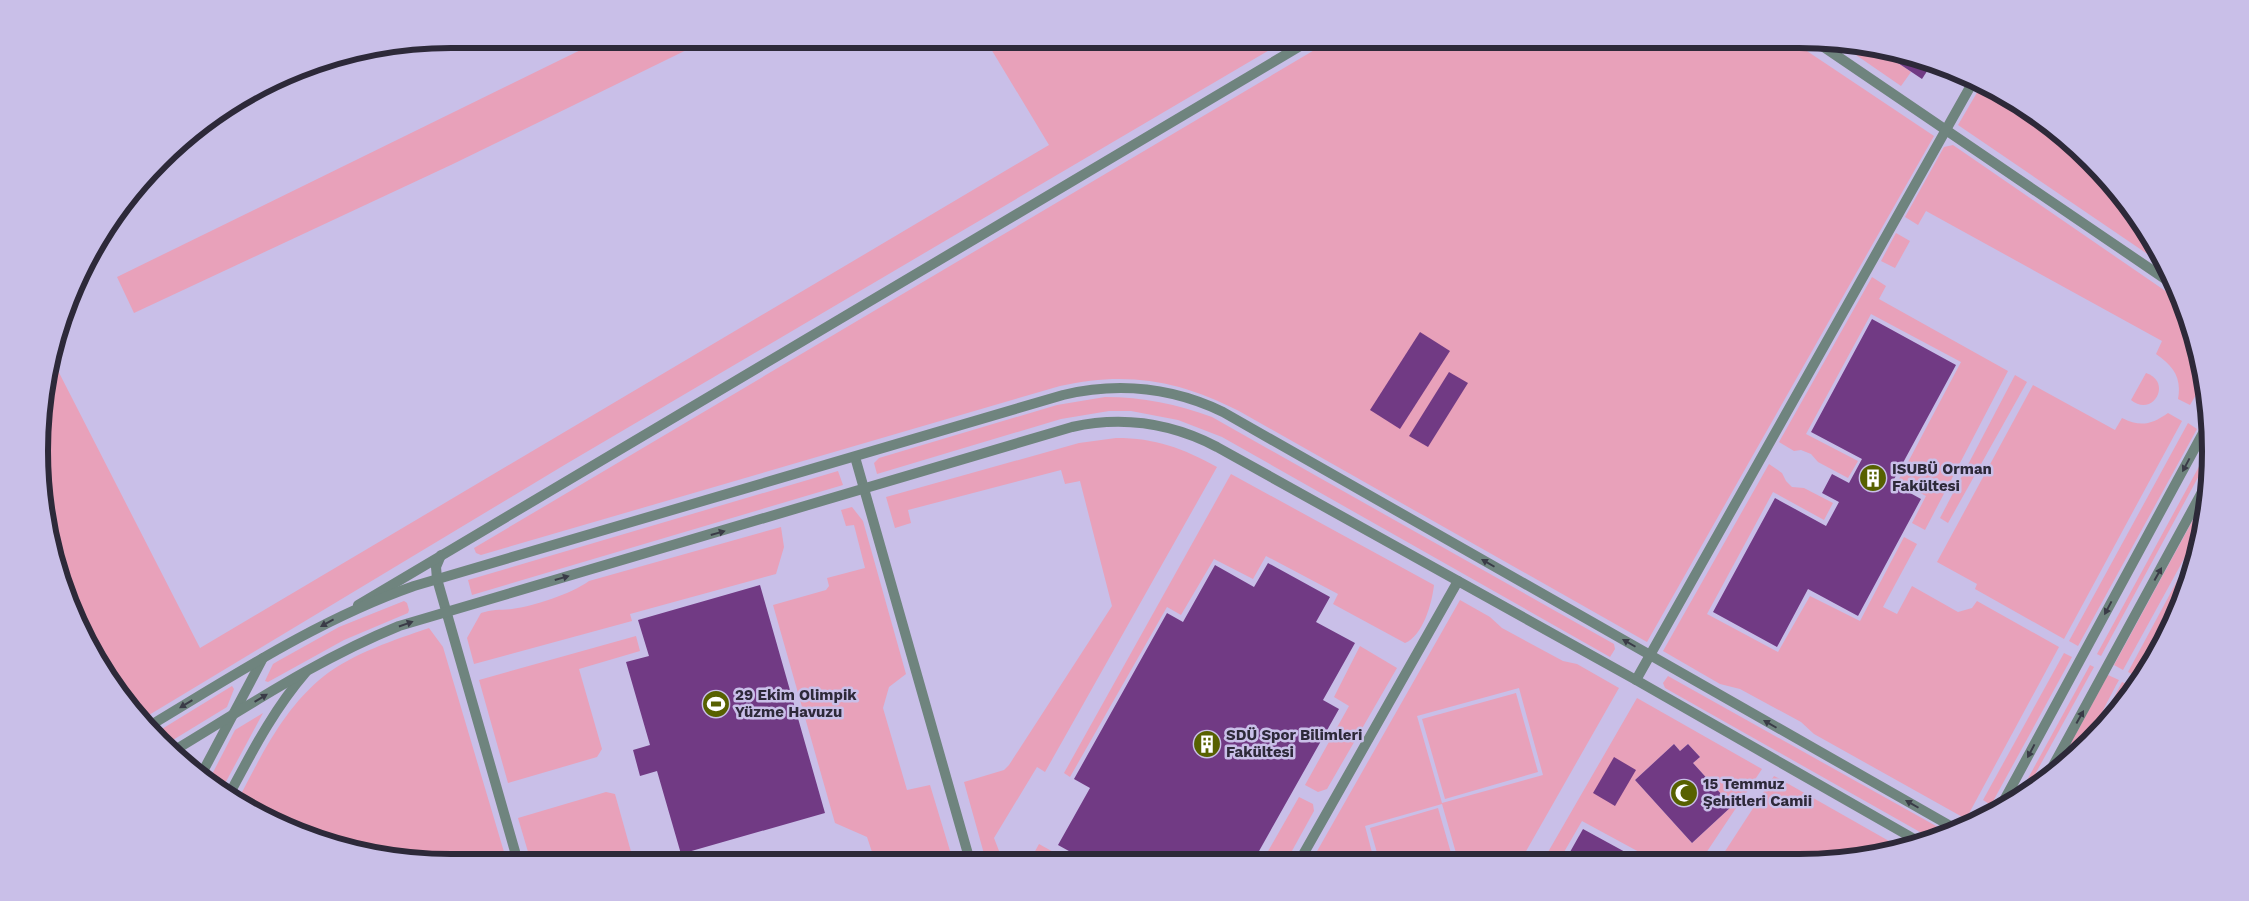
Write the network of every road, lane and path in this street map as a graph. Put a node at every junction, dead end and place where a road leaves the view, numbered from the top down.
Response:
1 (1297, 48) edge
2 (1824, 48) edge
3 (1971, 86) edge
4 (1946, 130) junction
5 (2163, 278) edge
6 (2201, 436) edge
7 (855, 457) junction
8 (864, 489) junction
9 (2199, 499) edge
10 (441, 554) junction
11 (437, 579) junction
12 (1458, 581) junction
13 (446, 611) junction
14 (345, 613) junction
15 (1650, 655) junction
16 (263, 658) junction
17 (307, 671) junction
18 (1636, 680) junction
19 (233, 715) junction
20 (155, 723) edge
21 (179, 747) edge
22 (2057, 759) edge
23 (204, 769) edge
24 (232, 789) edge
25 (2006, 796) edge
26 (1948, 825) edge
27 (1911, 837) edge
28 (516, 854) edge
29 (968, 854) edge
30 (1303, 854) edge

1 - 10 street
2 - 4 street
3 - 4 street
4 - 5 street
4 - 15 street
6 -> 25 street
7 - 8 street
7 - 11 street
15 -> 7 street
8 - 12 street
13 -> 8 street
8 - 29 street
22 -> 9 street
10 - 11 street
10 - 14 street
11 - 13 street
11 - 14 street
12 - 18 street
12 - 30 street
17 -> 13 street
13 - 28 street
14 -> 16 street
15 - 18 street
26 -> 15 street
16 - 19 street
16 -> 20 street
19 -> 17 street
17 - 24 street
18 - 27 street
19 - 21 street
19 - 23 street

